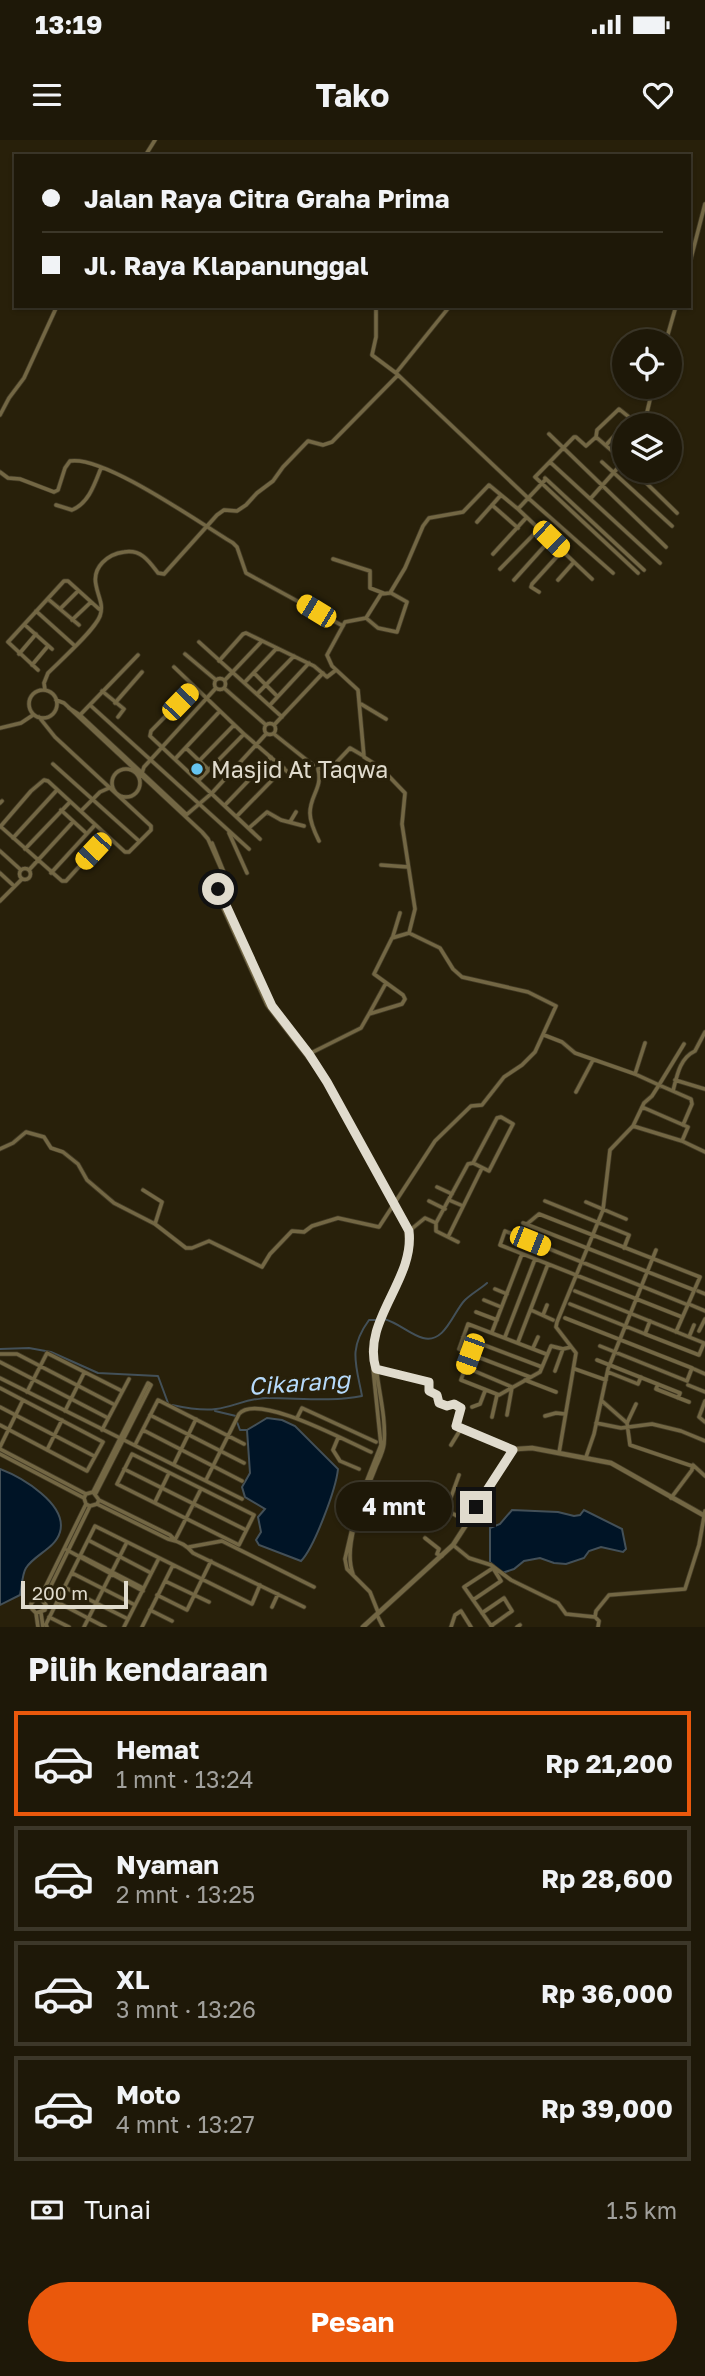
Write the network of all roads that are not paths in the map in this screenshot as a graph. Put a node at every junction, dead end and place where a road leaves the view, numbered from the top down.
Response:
1 (705, 204) edge
2 (691, 258) edge
3 (56, 308) edge
4 (376, 308) edge
5 (448, 308) edge
6 (675, 308) edge
7 (669, 329) edge
8 (397, 374) junction
9 (612, 414) edge
10 (0, 415) edge
11 (549, 435) dead end
12 (596, 436) junction
13 (612, 439) edge
14 (606, 445) junction
15 (564, 447) junction
16 (612, 450) edge
17 (550, 462) junction
18 (603, 463) dead end
19 (101, 468) junction
20 (612, 471) edge
21 (0, 472) edge
22 (540, 473) junction
23 (612, 475) edge
24 (546, 479) junction
25 (540, 483) junction
26 (625, 483) edge
27 (646, 483) edge
28 (601, 486) junction
29 (502, 495) junction
30 (527, 497) junction
31 (591, 498) junction
32 (56, 505) dead end
33 (492, 505) junction
34 (518, 509) junction
35 (677, 513) dead end
36 (526, 518) junction
37 (477, 522) dead end
38 (672, 526) dead end
39 (205, 527) junction
40 (518, 528) junction
41 (539, 529) junction
42 (551, 539) junction
43 (666, 547) dead end
44 (562, 551) junction
45 (493, 554) dead end
46 (333, 559) dead end
47 (574, 562) junction
48 (660, 563) dead end
49 (500, 569) dead end
50 (644, 570) dead end
51 (613, 573) dead end
52 (638, 573) dead end
53 (592, 579) dead end
54 (514, 580) dead end
55 (558, 580) dead end
56 (79, 590) junction
57 (539, 592) dead end
58 (383, 593) junction
59 (390, 593) junction
60 (48, 599) junction
61 (92, 602) junction
62 (60, 609) junction
63 (99, 609) dead end
64 (36, 611) junction
65 (366, 618) junction
66 (72, 620) junction
67 (25, 624) junction
68 (79, 625) dead end
69 (343, 626) junction
70 (36, 634) junction
71 (262, 641) junction
72 (199, 642) dead end
73 (75, 646) junction
74 (277, 648) junction
75 (19, 654) junction
76 (186, 654) dead end
77 (138, 655) dead end
78 (294, 656) junction
79 (219, 661) junction
80 (309, 663) junction
81 (32, 665) junction
82 (174, 667) dead end
83 (38, 670) dead end
84 (336, 670) junction
85 (233, 671) junction
86 (142, 672) dead end
87 (254, 673) junction
88 (323, 673) junction
89 (216, 680) junction
90 (225, 680) junction
91 (245, 682) junction
92 (266, 685) junction
93 (194, 687) junction
94 (216, 688) junction
95 (224, 688) junction
96 (45, 690) junction
97 (102, 691) junction
98 (257, 694) junction
99 (277, 696) junction
100 (208, 698) junction
101 (56, 700) junction
102 (116, 703) junction
103 (360, 704) junction
104 (90, 705) junction
105 (270, 705) junction
106 (69, 708) junction
107 (220, 711) junction
108 (34, 715) junction
109 (80, 715) junction
110 (118, 717) dead end
111 (282, 717) junction
112 (39, 718) junction
113 (386, 719) dead end
114 (234, 724) junction
115 (266, 725) junction
116 (274, 725) junction
117 (0, 728) edge
118 (244, 734) junction
119 (266, 734) junction
120 (274, 734) junction
121 (257, 745) junction
122 (162, 747) junction
123 (186, 748) junction
124 (271, 757) junction
125 (364, 757) junction
126 (152, 759) junction
127 (175, 760) junction
128 (199, 761) junction
129 (52, 764) dead end
130 (313, 765) dead end
131 (284, 768) junction
132 (209, 770) junction
133 (138, 772) junction
134 (290, 774) dead end
135 (198, 781) junction
136 (104, 783) junction
137 (109, 788) junction
138 (57, 790) junction
139 (100, 792) junction
140 (212, 793) junction
141 (116, 794) junction
142 (93, 800) junction
143 (70, 802) junction
144 (201, 805) junction
145 (225, 805) junction
146 (61, 810) junction
147 (81, 811) junction
148 (193, 811) junction
149 (296, 812) dead end
150 (185, 815) junction
151 (237, 817) junction
152 (191, 820) junction
153 (73, 822) junction
154 (290, 822) junction
155 (95, 824) junction
156 (304, 826) dead end
157 (0, 827) edge
158 (226, 828) junction
159 (249, 828) junction
160 (86, 833) junction
161 (107, 836) junction
162 (13, 838) junction
163 (260, 839) dead end
164 (139, 841) junction
165 (318, 841) dead end
166 (25, 849) junction
167 (249, 849) dead end
168 (0, 851) edge
169 (38, 861) junction
170 (381, 865) dead end
171 (408, 867) junction
172 (21, 870) junction
173 (29, 870) junction
174 (51, 873) junction
175 (247, 873) dead end
176 (0, 875) edge
177 (22, 879) junction
178 (14, 886) junction
179 (0, 901) edge
180 (400, 913) dead end
181 (410, 933) junction
182 (393, 939) junction
183 (386, 983) junction
184 (369, 1014) junction
185 (705, 1032) edge
186 (544, 1035) junction
187 (645, 1043) dead end
188 (684, 1044) dead end
189 (309, 1056) junction
190 (593, 1060) junction
191 (635, 1074) junction
192 (675, 1080) junction
193 (659, 1085) junction
194 (705, 1088) edge
195 (673, 1091) junction
196 (576, 1093) dead end
197 (642, 1107) junction
198 (684, 1125) junction
199 (633, 1126) junction
200 (682, 1141) junction
201 (0, 1149) edge
202 (705, 1152) edge
203 (473, 1163) junction
204 (482, 1168) junction
205 (437, 1187) dead end
206 (144, 1190) dead end
207 (452, 1194) junction
208 (429, 1200) dead end
209 (449, 1200) junction
210 (545, 1201) dead end
211 (586, 1202) dead end
212 (394, 1203) junction
213 (463, 1206) junction
214 (444, 1209) junction
215 (603, 1210) junction
216 (626, 1219) dead end
217 (436, 1223) junction
218 (599, 1223) junction
219 (155, 1224) junction
220 (407, 1230) junction
221 (593, 1236) junction
222 (448, 1237) junction
223 (458, 1242) dead end
224 (624, 1248) junction
225 (588, 1249) junction
226 (656, 1250) dead end
227 (522, 1254) junction
228 (536, 1259) junction
229 (653, 1259) junction
230 (583, 1262) junction
231 (548, 1264) junction
232 (648, 1272) junction
233 (577, 1276) junction
234 (642, 1286) junction
235 (495, 1290) dead end
236 (575, 1291) dead end
237 (696, 1291) junction
238 (507, 1294) junction
239 (705, 1294) edge
240 (636, 1299) junction
241 (484, 1300) dead end
242 (570, 1304) dead end
243 (547, 1305) dead end
244 (690, 1305) junction
245 (502, 1307) junction
246 (530, 1310) junction
247 (705, 1311) edge
248 (476, 1312) dead end
249 (631, 1314) junction
250 (542, 1315) junction
251 (682, 1317) junction
252 (565, 1318) dead end
253 (705, 1319) edge
254 (497, 1320) junction
255 (553, 1320) dead end
256 (650, 1321) junction
257 (694, 1325) dead end
258 (625, 1327) junction
259 (699, 1331) dead end
260 (492, 1332) junction
261 (676, 1332) junction
262 (645, 1334) junction
263 (463, 1337) junction
264 (505, 1337) junction
265 (538, 1337) dead end
266 (689, 1337) junction
267 (620, 1339) junction
268 (374, 1342) junction
269 (518, 1342) junction
270 (572, 1346) junction
271 (600, 1346) dead end
272 (533, 1348) junction
273 (563, 1349) junction
274 (585, 1352) dead end
275 (615, 1352) junction
276 (576, 1353) junction
277 (0, 1354) edge
278 (470, 1354) junction
279 (546, 1354) junction
280 (597, 1360) dead end
281 (0, 1362) edge
282 (610, 1365) junction
283 (40, 1366) junction
284 (465, 1367) junction
285 (542, 1367) junction
286 (376, 1369) junction
287 (574, 1369) junction
288 (694, 1369) dead end
289 (555, 1371) dead end
290 (85, 1372) junction
291 (608, 1372) junction
292 (538, 1374) junction
293 (705, 1374) edge
294 (640, 1377) junction
295 (0, 1378) edge
296 (530, 1378) junction
297 (34, 1379) junction
298 (129, 1379) dead end
299 (525, 1380) junction
300 (550, 1380) dead end
301 (606, 1380) junction
302 (149, 1384) dead end
303 (534, 1384) junction
304 (688, 1385) dead end
305 (78, 1386) junction
306 (512, 1387) junction
307 (0, 1388) edge
308 (548, 1389) junction
309 (486, 1390) junction
310 (122, 1391) junction
311 (27, 1392) junction
312 (556, 1392) dead end
313 (705, 1392) edge
314 (498, 1395) junction
315 (71, 1398) junction
316 (23, 1400) junction
317 (601, 1401) junction
318 (705, 1401) edge
319 (689, 1402) dead end
320 (636, 1404) dead end
321 (115, 1405) junction
322 (0, 1407) edge
323 (472, 1407) dead end
324 (65, 1411) junction
325 (565, 1414) junction
326 (16, 1415) junction
327 (150, 1415) junction
328 (507, 1415) dead end
329 (545, 1416) dead end
330 (108, 1418) junction
331 (492, 1418) dead end
332 (196, 1419) junction
333 (297, 1419) junction
334 (62, 1420) junction
335 (381, 1422) junction
336 (705, 1422) edge
337 (596, 1423) junction
338 (0, 1425) edge
339 (627, 1425) junction
340 (462, 1427) junction
341 (8, 1430) junction
342 (102, 1430) junction
343 (143, 1430) junction
344 (188, 1434) junction
345 (54, 1435) junction
346 (228, 1436) junction
347 (338, 1437) junction
348 (122, 1438) junction
349 (705, 1441) edge
350 (376, 1442) dead end
351 (244, 1444) dead end
352 (135, 1445) junction
353 (451, 1445) dead end
354 (0, 1450) edge
355 (47, 1450) junction
356 (181, 1450) junction
357 (513, 1450) junction
358 (220, 1451) junction
359 (370, 1452) dead end
360 (559, 1453) junction
361 (95, 1456) junction
362 (586, 1457) junction
363 (244, 1463) dead end
364 (174, 1464) junction
365 (691, 1465) junction
366 (213, 1466) junction
367 (124, 1469) junction
368 (359, 1469) dead end
369 (170, 1473) junction
370 (459, 1475) dead end
371 (705, 1476) edge
372 (206, 1480) junction
373 (242, 1480) dead end
374 (162, 1488) junction
375 (202, 1489) junction
376 (95, 1492) junction
377 (85, 1496) junction
378 (671, 1498) junction
379 (242, 1499) dead end
380 (361, 1501) junction
381 (98, 1502) junction
382 (432, 1502) dead end
383 (155, 1503) junction
384 (194, 1504) junction
385 (88, 1505) junction
386 (446, 1511) junction
387 (397, 1514) dead end
388 (705, 1514) edge
389 (186, 1518) junction
390 (467, 1521) junction
391 (246, 1530) junction
392 (425, 1538) dead end
393 (88, 1540) junction
394 (175, 1540) junction
395 (127, 1542) junction
396 (453, 1545) junction
397 (189, 1547) junction
398 (66, 1550) junction
399 (442, 1556) junction
400 (79, 1557) junction
401 (119, 1557) junction
402 (159, 1558) junction
403 (211, 1561) junction
404 (173, 1565) junction
405 (72, 1573) junction
406 (111, 1573) junction
407 (151, 1573) junction
408 (202, 1579) junction
409 (165, 1581) junction
410 (260, 1585) junction
411 (64, 1587) junction
412 (314, 1587) dead end
413 (103, 1588) junction
414 (143, 1589) junction
415 (278, 1594) junction
416 (157, 1595) junction
417 (194, 1595) junction
418 (42, 1599) junction
419 (473, 1600) junction
420 (57, 1602) junction
421 (209, 1602) dead end
422 (96, 1603) junction
423 (135, 1605) junction
424 (272, 1607) dead end
425 (304, 1607) dead end
426 (150, 1610) junction
427 (38, 1613) junction
428 (377, 1613) junction
429 (482, 1613) junction
430 (49, 1617) junction
431 (595, 1617) junction
432 (89, 1619) junction
433 (128, 1619) junction
434 (172, 1621) dead end
435 (491, 1626) edge
436 (42, 1627) edge
437 (68, 1627) edge
438 (84, 1627) edge
439 (105, 1627) edge
440 (124, 1627) edge
441 (142, 1627) edge
442 (363, 1627) edge
443 (383, 1627) edge
444 (451, 1627) edge
445 (471, 1627) edge
446 (598, 1627) edge

1 - 2 street
3 - 10 street
4 - 8 street
5 - 8 street
6 - 7 street
8 - 30 street
8 - 39 street
9 - 12 street
11 - 15 street
12 - 14 street
12 - 15 street
13 - 14 street
14 - 16 street
15 - 17 street
15 - 28 street
17 - 22 street
17 - 31 street
18 - 20 street
19 - 21 street
19 - 32 street
19 - 39 street
22 - 24 street
22 - 25 street
23 - 28 street
24 - 25 street
24 - 50 street
25 - 30 street
25 - 52 street
26 - 38 street
27 - 35 street
28 - 31 street
28 - 43 street
29 - 33 street
29 - 34 street
29 - 59 street
30 - 34 street
30 - 51 street
31 - 48 street
33 - 37 street
33 - 40 street
34 - 36 street
36 - 40 street
36 - 41 street
39 - 69 street
39 - 73 street
40 - 45 street
41 - 42 street
41 - 49 street
42 - 44 street
42 - 54 street
44 - 47 street
44 - 57 street
46 - 58 street
47 - 53 street
47 - 55 street
56 - 60 street
56 - 61 street
56 - 62 street
58 - 59 street
58 - 65 street
59 - 65 street
60 - 62 street
60 - 64 street
61 - 63 street
61 - 66 street
62 - 66 street
64 - 67 street
64 - 73 street
65 - 69 street
66 - 68 street
67 - 70 street
67 - 75 street
69 - 84 street
70 - 75 street
70 - 81 street
71 - 74 street
71 - 79 street
71 - 85 street
72 - 79 street
73 - 96 street
74 - 78 street
74 - 87 street
75 - 81 street
76 - 89 street
77 - 97 street
78 - 80 street
78 - 92 street
79 - 85 street
80 - 88 street
80 - 99 street
81 - 83 street
82 - 93 street
84 - 88 street
84 - 103 street
85 - 90 street
85 - 91 street
86 - 102 street
87 - 91 street
87 - 92 street
88 - 111 street
89 - 90 street
89 - 94 street
90 - 95 street
91 - 98 street
92 - 98 street
92 - 99 street
93 - 100 street
93 - 122 street
94 - 95 street
94 - 100 street
95 - 115 street
96 - 101 street
96 - 108 street
97 - 102 street
97 - 104 street
98 - 105 street
99 - 105 street
100 - 107 street
100 - 122 street
101 - 106 street
101 - 112 street
102 - 110 street
103 - 113 street
103 - 125 street
104 - 109 street
104 - 126 street
105 - 111 street
106 - 109 street
106 - 133 street
107 - 114 street
107 - 123 street
108 - 112 street
108 - 117 street
109 - 133 street
111 - 116 street
112 - 136 street
114 - 118 street
114 - 128 street
115 - 116 street
115 - 119 street
116 - 120 street
118 - 121 street
118 - 132 street
119 - 120 street
119 - 121 street
120 - 130 street
121 - 124 street
121 - 140 street
122 - 126 street
122 - 127 street
123 - 127 street
123 - 128 street
124 - 131 street
124 - 145 street
125 - 165 street
125 - 171 street
126 - 133 street
126 - 144 street
127 - 135 street
128 - 132 street
129 - 142 street
131 - 134 street
131 - 151 street
132 - 135 street
133 - 141 street
133 - 141 street
133 - 150 street
135 - 140 street
136 - 137 street
136 - 139 street
137 - 139 street
137 - 141 street
138 - 143 street
138 - 157 street
138 - 162 street
139 - 142 street
140 - 144 street
140 - 145 street
141 - 164 street
142 - 147 street
142 - 164 street
143 - 146 street
143 - 147 street
144 - 148 street
144 - 158 street
145 - 151 street
146 - 153 street
146 - 166 street
147 - 155 street
148 - 150 street
148 - 152 street
149 - 154 street
150 - 152 street
151 - 159 street
152 - 189 street
153 - 160 street
153 - 169 street
154 - 156 street
154 - 159 street
155 - 160 street
155 - 161 street
157 - 162 street
158 - 167 street
158 - 175 street
159 - 163 street
160 - 174 street
161 - 164 street
161 - 174 street
162 - 166 street
166 - 169 street
168 - 172 street
169 - 173 street
169 - 174 street
170 - 171 street
171 - 181 street
172 - 173 street
172 - 177 street
173 - 177 street
176 - 178 street
177 - 178 street
178 - 179 street
180 - 182 street
181 - 182 street
181 - 186 street
182 - 183 street
183 - 184 street
183 - 184 street
184 - 189 street
185 - 192 street
186 - 190 street
186 - 212 street
187 - 191 street
188 - 193 street
189 - 212 street
190 - 191 street
190 - 196 street
191 - 193 street
192 - 194 street
192 - 195 street
193 - 195 street
193 - 197 street
195 - 198 street
197 - 198 street
197 - 199 street
198 - 200 street
199 - 200 street
199 - 215 street
200 - 202 street
201 - 219 street
203 - 204 street
203 - 204 street
203 - 207 street
204 - 213 street
205 - 207 street
206 - 219 street
207 - 209 street
208 - 214 street
209 - 213 street
209 - 214 street
210 - 218 street
211 - 215 street
212 - 219 street
212 - 220 street
213 - 222 street
214 - 217 street
215 - 216 street
215 - 218 street
217 - 220 street
217 - 222 street
218 - 221 street
218 - 224 street
220 - 268 street
221 - 224 street
221 - 225 street
221 - 225 street
222 - 223 street
224 - 229 street
225 - 230 street
225 - 232 street
226 - 229 street
227 - 228 street
227 - 230 street
227 - 238 street
228 - 231 street
228 - 264 street
229 - 232 street
229 - 237 street
230 - 233 street
230 - 234 street
231 - 233 street
231 - 246 street
232 - 234 street
232 - 237 street
233 - 240 street
233 - 270 street
234 - 240 street
234 - 244 street
235 - 238 street
236 - 249 street
237 - 239 street
237 - 244 street
238 - 245 street
240 - 249 street
240 - 251 street
241 - 245 street
242 - 258 street
243 - 250 street
244 - 247 street
244 - 251 street
245 - 254 street
246 - 250 street
246 - 269 street
248 - 254 street
249 - 256 street
249 - 258 street
250 - 255 street
251 - 261 street
252 - 267 street
253 - 259 street
254 - 260 street
256 - 261 street
256 - 262 street
257 - 266 street
258 - 262 street
258 - 267 street
260 - 263 street
260 - 264 street
261 - 266 street
262 - 266 street
263 - 278 street
263 - 285 street
264 - 269 street
265 - 272 street
267 - 275 street
267 - 275 street
268 - 286 street
268 - 335 street
269 - 272 street
270 - 273 street
270 - 276 street
271 - 275 street
272 - 279 street
273 - 279 street
273 - 289 street
274 - 276 street
275 - 282 street
276 - 287 street
277 - 283 street
278 - 284 street
278 - 296 street
279 - 285 street
280 - 282 street
281 - 297 street
282 - 291 street
282 - 294 street
283 - 290 street
283 - 297 street
283 - 305 street
284 - 306 street
284 - 309 street
285 - 292 street
286 - 335 street
286 - 340 street
287 - 301 street
287 - 325 street
288 - 293 street
290 - 305 street
290 - 310 street
291 - 294 street
291 - 301 street
292 - 296 street
292 - 303 street
294 - 319 street
295 - 311 street
296 - 299 street
297 - 311 street
297 - 315 street
298 - 310 street
299 - 303 street
299 - 306 street
300 - 308 street
301 - 317 street
302 - 348 street
303 - 308 street
304 - 313 street
305 - 315 street
305 - 321 street
306 - 314 street
306 - 328 street
307 - 316 street
308 - 312 street
309 - 314 street
309 - 323 street
310 - 321 street
311 - 324 street
314 - 331 street
315 - 324 street
315 - 330 street
316 - 326 street
316 - 334 street
317 - 337 street
317 - 339 street
318 - 336 street
320 - 339 street
321 - 330 street
322 - 326 street
324 - 342 street
325 - 329 street
325 - 360 street
326 - 341 street
326 - 345 street
327 - 332 street
327 - 343 street
327 - 344 street
330 - 342 street
332 - 344 street
332 - 346 street
333 - 346 street
333 - 347 street
333 - 350 street
334 - 345 street
334 - 361 street
335 - 380 street
337 - 339 street
337 - 362 street
338 - 341 street
339 - 349 street
339 - 365 street
340 - 353 street
340 - 357 street
341 - 354 street
341 - 355 street
342 - 348 street
343 - 352 street
343 - 356 street
344 - 356 street
344 - 358 street
345 - 355 street
345 - 361 street
346 - 351 street
346 - 358 street
347 - 359 street
347 - 368 street
348 - 352 street
348 - 376 street
352 - 364 street
354 - 377 street
355 - 361 street
356 - 364 street
356 - 366 street
357 - 360 street
357 - 390 street
358 - 363 street
358 - 366 street
360 - 362 street
362 - 378 street
364 - 372 street
365 - 371 street
365 - 378 street
366 - 372 street
366 - 373 street
367 - 369 street
367 - 374 street
367 - 383 street
369 - 374 street
369 - 375 street
370 - 386 street
372 - 379 street
374 - 383 street
374 - 384 street
375 - 384 street
375 - 391 street
376 - 377 street
376 - 381 street
377 - 385 street
378 - 388 street
380 - 387 street
380 - 428 street
381 - 385 street
381 - 394 street
382 - 386 street
383 - 389 street
384 - 389 street
384 - 391 street
385 - 398 street
386 - 390 street
388 - 431 street
389 - 391 street
389 - 394 street
390 - 396 street
392 - 399 street
393 - 395 street
393 - 400 street
393 - 401 street
394 - 397 street
395 - 401 street
395 - 402 street
396 - 399 street
396 - 431 street
397 - 403 street
397 - 412 street
398 - 400 street
398 - 418 street
399 - 428 street
400 - 405 street
400 - 406 street
401 - 406 street
401 - 407 street
402 - 404 street
402 - 407 street
403 - 408 street
403 - 410 street
404 - 408 street
404 - 409 street
405 - 411 street
405 - 413 street
406 - 413 street
406 - 414 street
407 - 414 street
408 - 410 street
408 - 417 street
409 - 416 street
409 - 417 street
410 - 415 street
411 - 420 street
411 - 422 street
413 - 422 street
413 - 423 street
414 - 423 street
415 - 424 street
415 - 425 street
416 - 417 street
416 - 426 street
417 - 421 street
418 - 427 street
418 - 427 street
419 - 419 street
419 - 429 street
420 - 430 street
420 - 432 street
422 - 432 street
422 - 433 street
423 - 433 street
426 - 434 street
426 - 441 street
427 - 436 street
428 - 442 street
428 - 443 street
429 - 435 street
429 - 435 street
430 - 436 street
430 - 437 street
431 - 446 street
432 - 438 street
432 - 439 street
433 - 440 street
444 - 445 street

